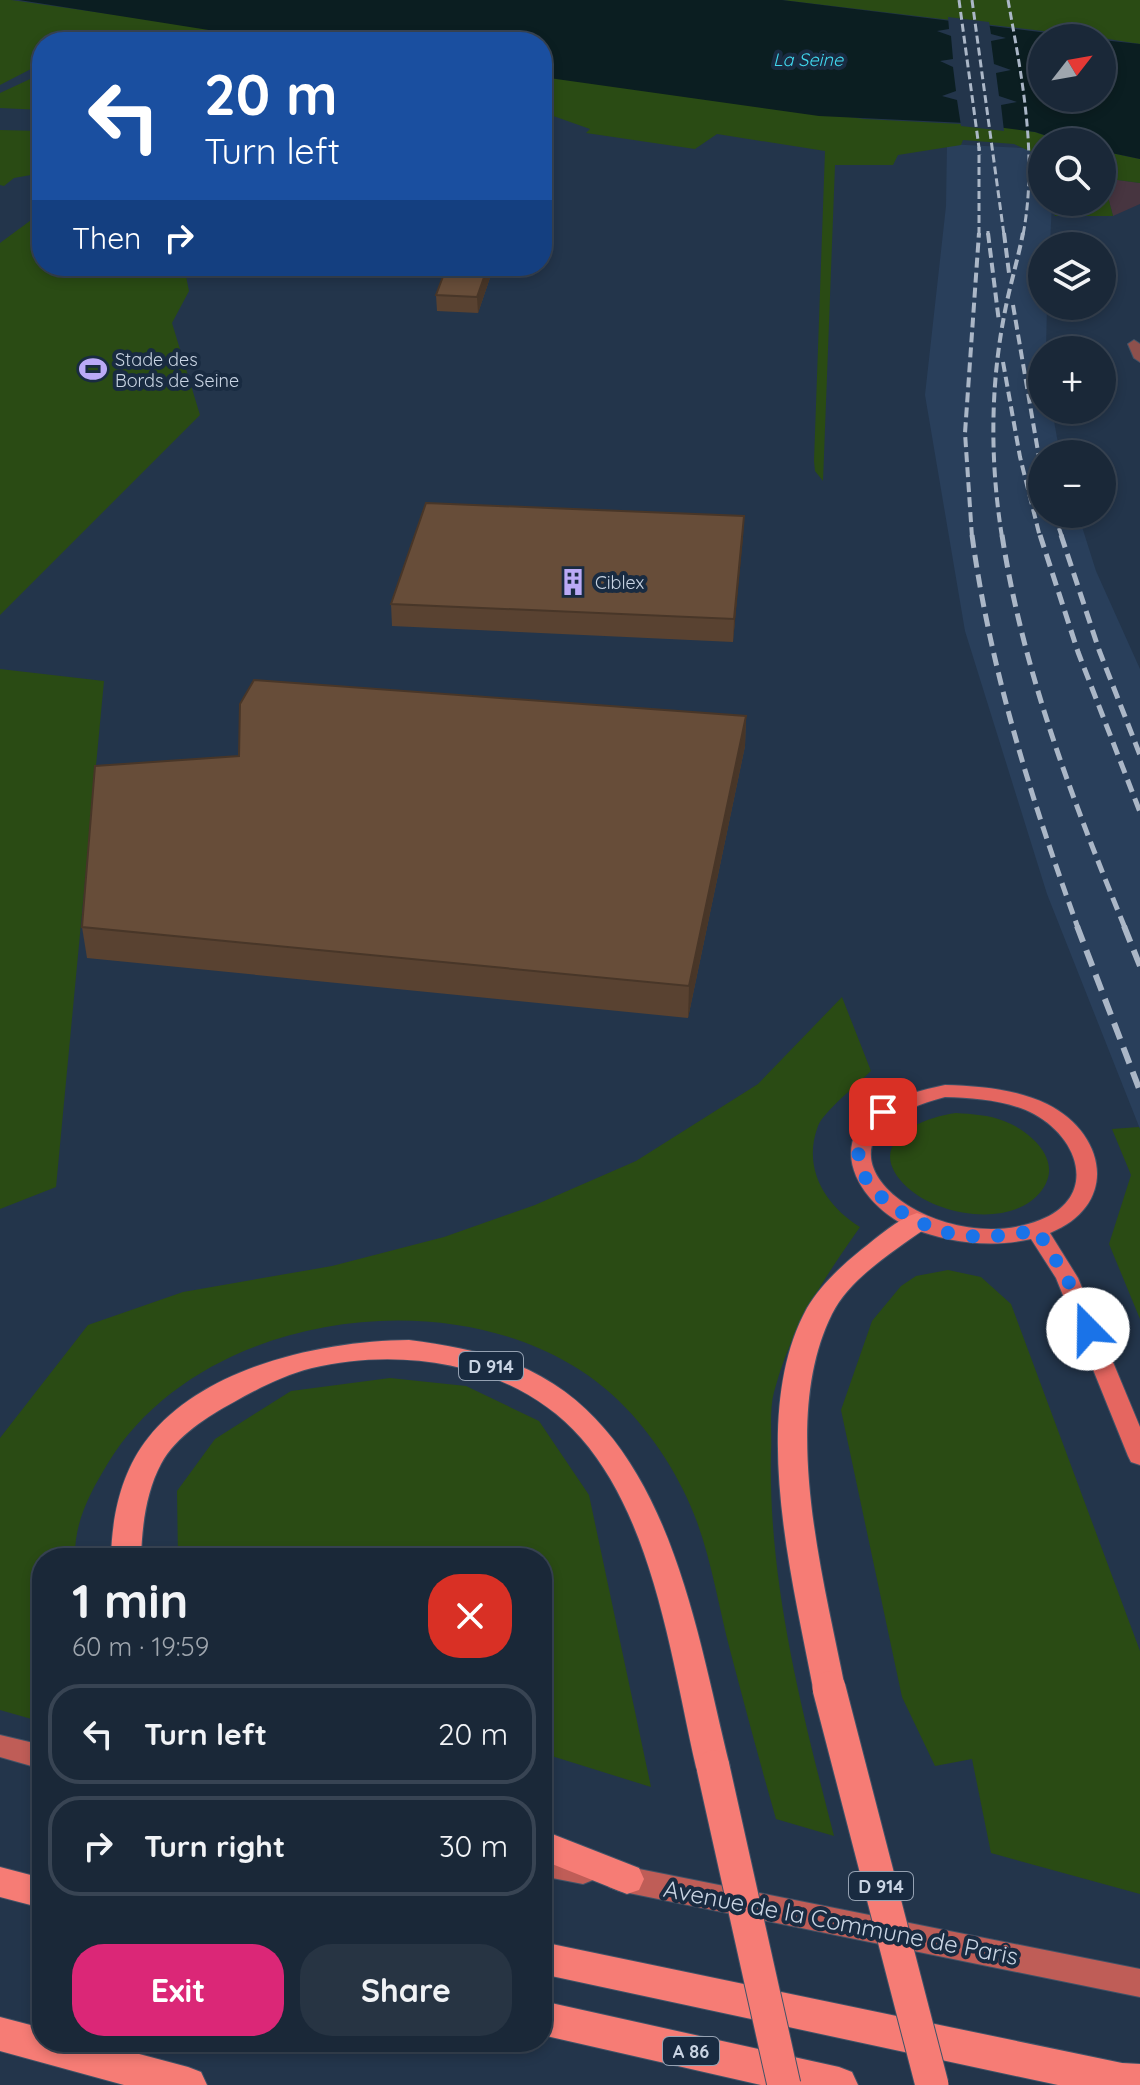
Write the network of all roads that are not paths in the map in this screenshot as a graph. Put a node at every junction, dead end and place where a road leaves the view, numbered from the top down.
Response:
1 (1134, 344) dead end
2 (1140, 358) edge
3 (917, 1222) junction
4 (1037, 1230) junction
5 (1140, 1456) edge
6 (126, 1548) edge
7 (0, 1746) edge
8 (32, 1754) edge
9 (552, 1849) edge
10 (552, 1865) edge
11 (627, 1879) junction
12 (552, 1960) edge
13 (1140, 1983) edge
14 (552, 2020) edge
15 (0, 2034) edge
16 (32, 2043) edge
17 (66, 2052) edge
18 (1140, 2082) edge
19 (188, 2085) edge
20 (784, 2085) edge
21 (839, 2085) edge
22 (932, 2085) edge

1 - 2 street
3 - 4 main road
3 - 4 main road
3 - 22 highway, D 914, bridge
4 - 5 main road
6 - 20 highway, D 914, bridge
7 - 8 main road
9 - 11 highway
10 - 11 main road, Avenue de la Commune de Paris
11 - 13 main road, Avenue de la Commune de Paris
12 - 18 highway
14 - 21 highway, A 86
15 - 16 highway
17 - 19 highway

